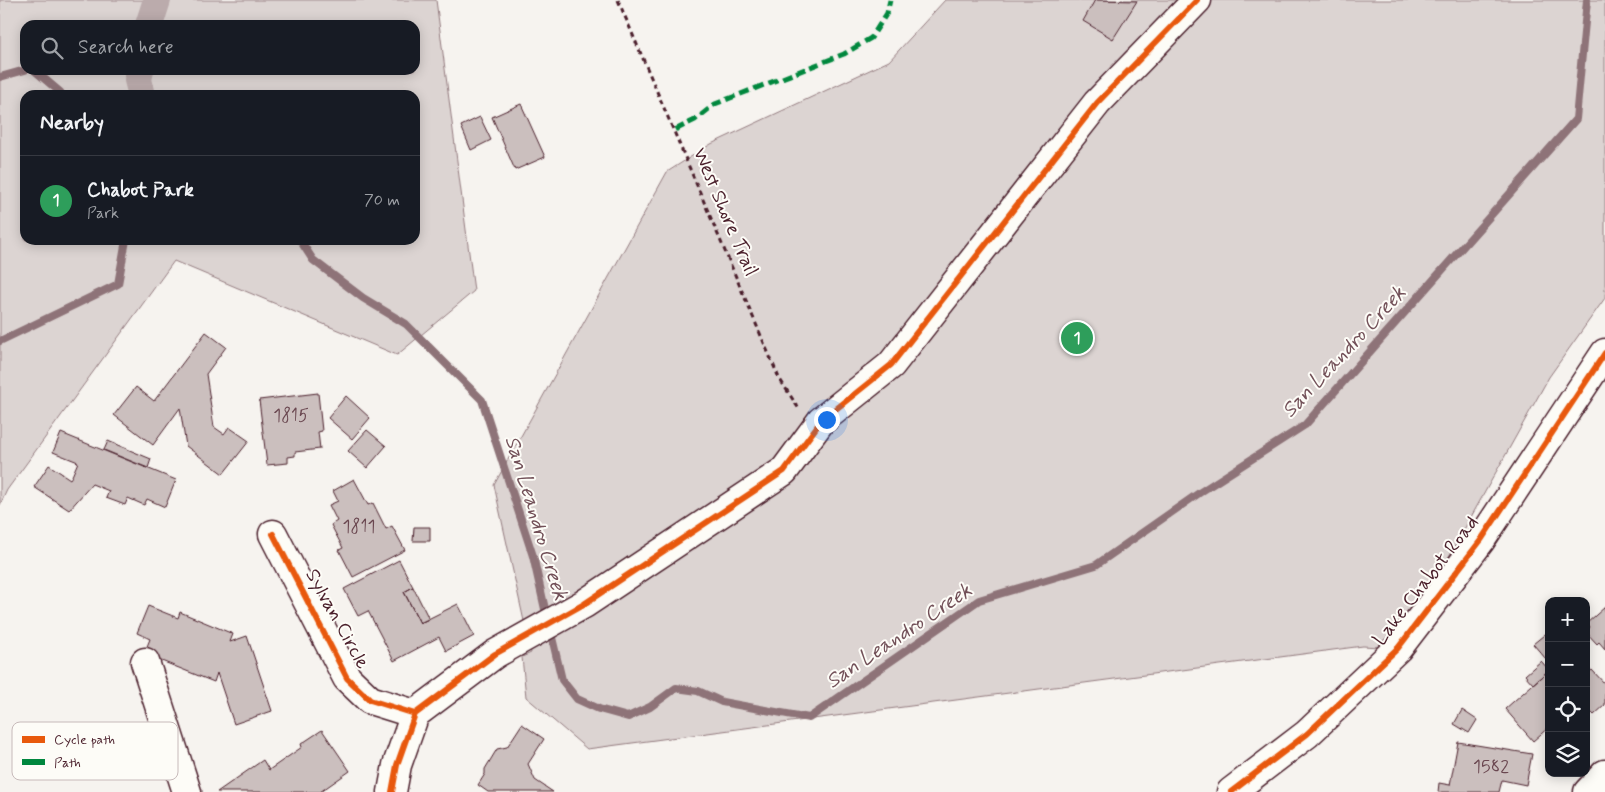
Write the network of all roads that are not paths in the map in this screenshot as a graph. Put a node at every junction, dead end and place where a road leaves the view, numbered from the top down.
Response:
1 (1197, 0) edge
2 (1605, 353) edge
3 (273, 534) dead end
4 (144, 662) dead end
5 (416, 714) junction
6 (164, 722) edge
7 (178, 765) edge
8 (1605, 774) edge
9 (187, 792) edge
10 (392, 792) edge
11 (1231, 792) edge
12 (1588, 792) edge

1 - 5 street
2 - 11 street, Lake Chabot Road
3 - 5 street, Sylvan Circle
4 - 6 street
5 - 10 street
7 - 9 street
8 - 12 street

